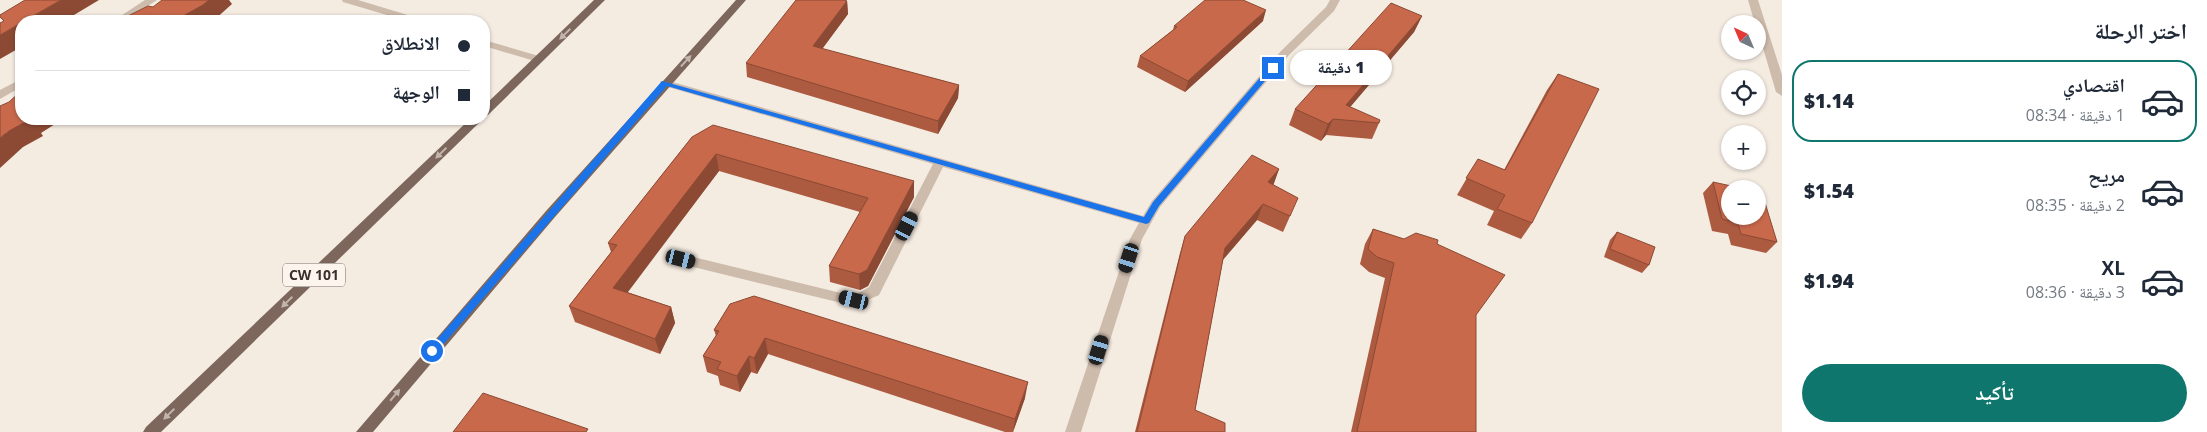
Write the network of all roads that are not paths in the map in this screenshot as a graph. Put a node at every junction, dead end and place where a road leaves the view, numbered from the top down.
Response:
1 (152, 0) edge
2 (347, 0) edge
3 (600, 0) edge
4 (741, 0) edge
5 (1335, 0) edge
6 (1753, 0) edge
7 (128, 15) edge
8 (397, 15) edge
9 (490, 44) edge
10 (538, 59) junction
11 (665, 83) junction
12 (15, 86) edge
13 (1782, 92) edge
14 (0, 96) edge
15 (490, 106) edge
16 (470, 125) edge
17 (940, 161) junction
18 (1146, 221) junction
19 (681, 259) dead end
20 (151, 432) edge
21 (364, 432) edge
22 (1073, 432) edge

1 - 7 street
2 - 8 street
3 -> 10 main road
11 -> 4 main road
5 - 18 street
6 - 13 street
9 - 10 street
10 - 15 main road
11 - 17 street
21 -> 11 main road
12 - 14 street
16 -> 20 main road, CW 101
17 - 18 street
17 - 19 street
18 - 22 street

